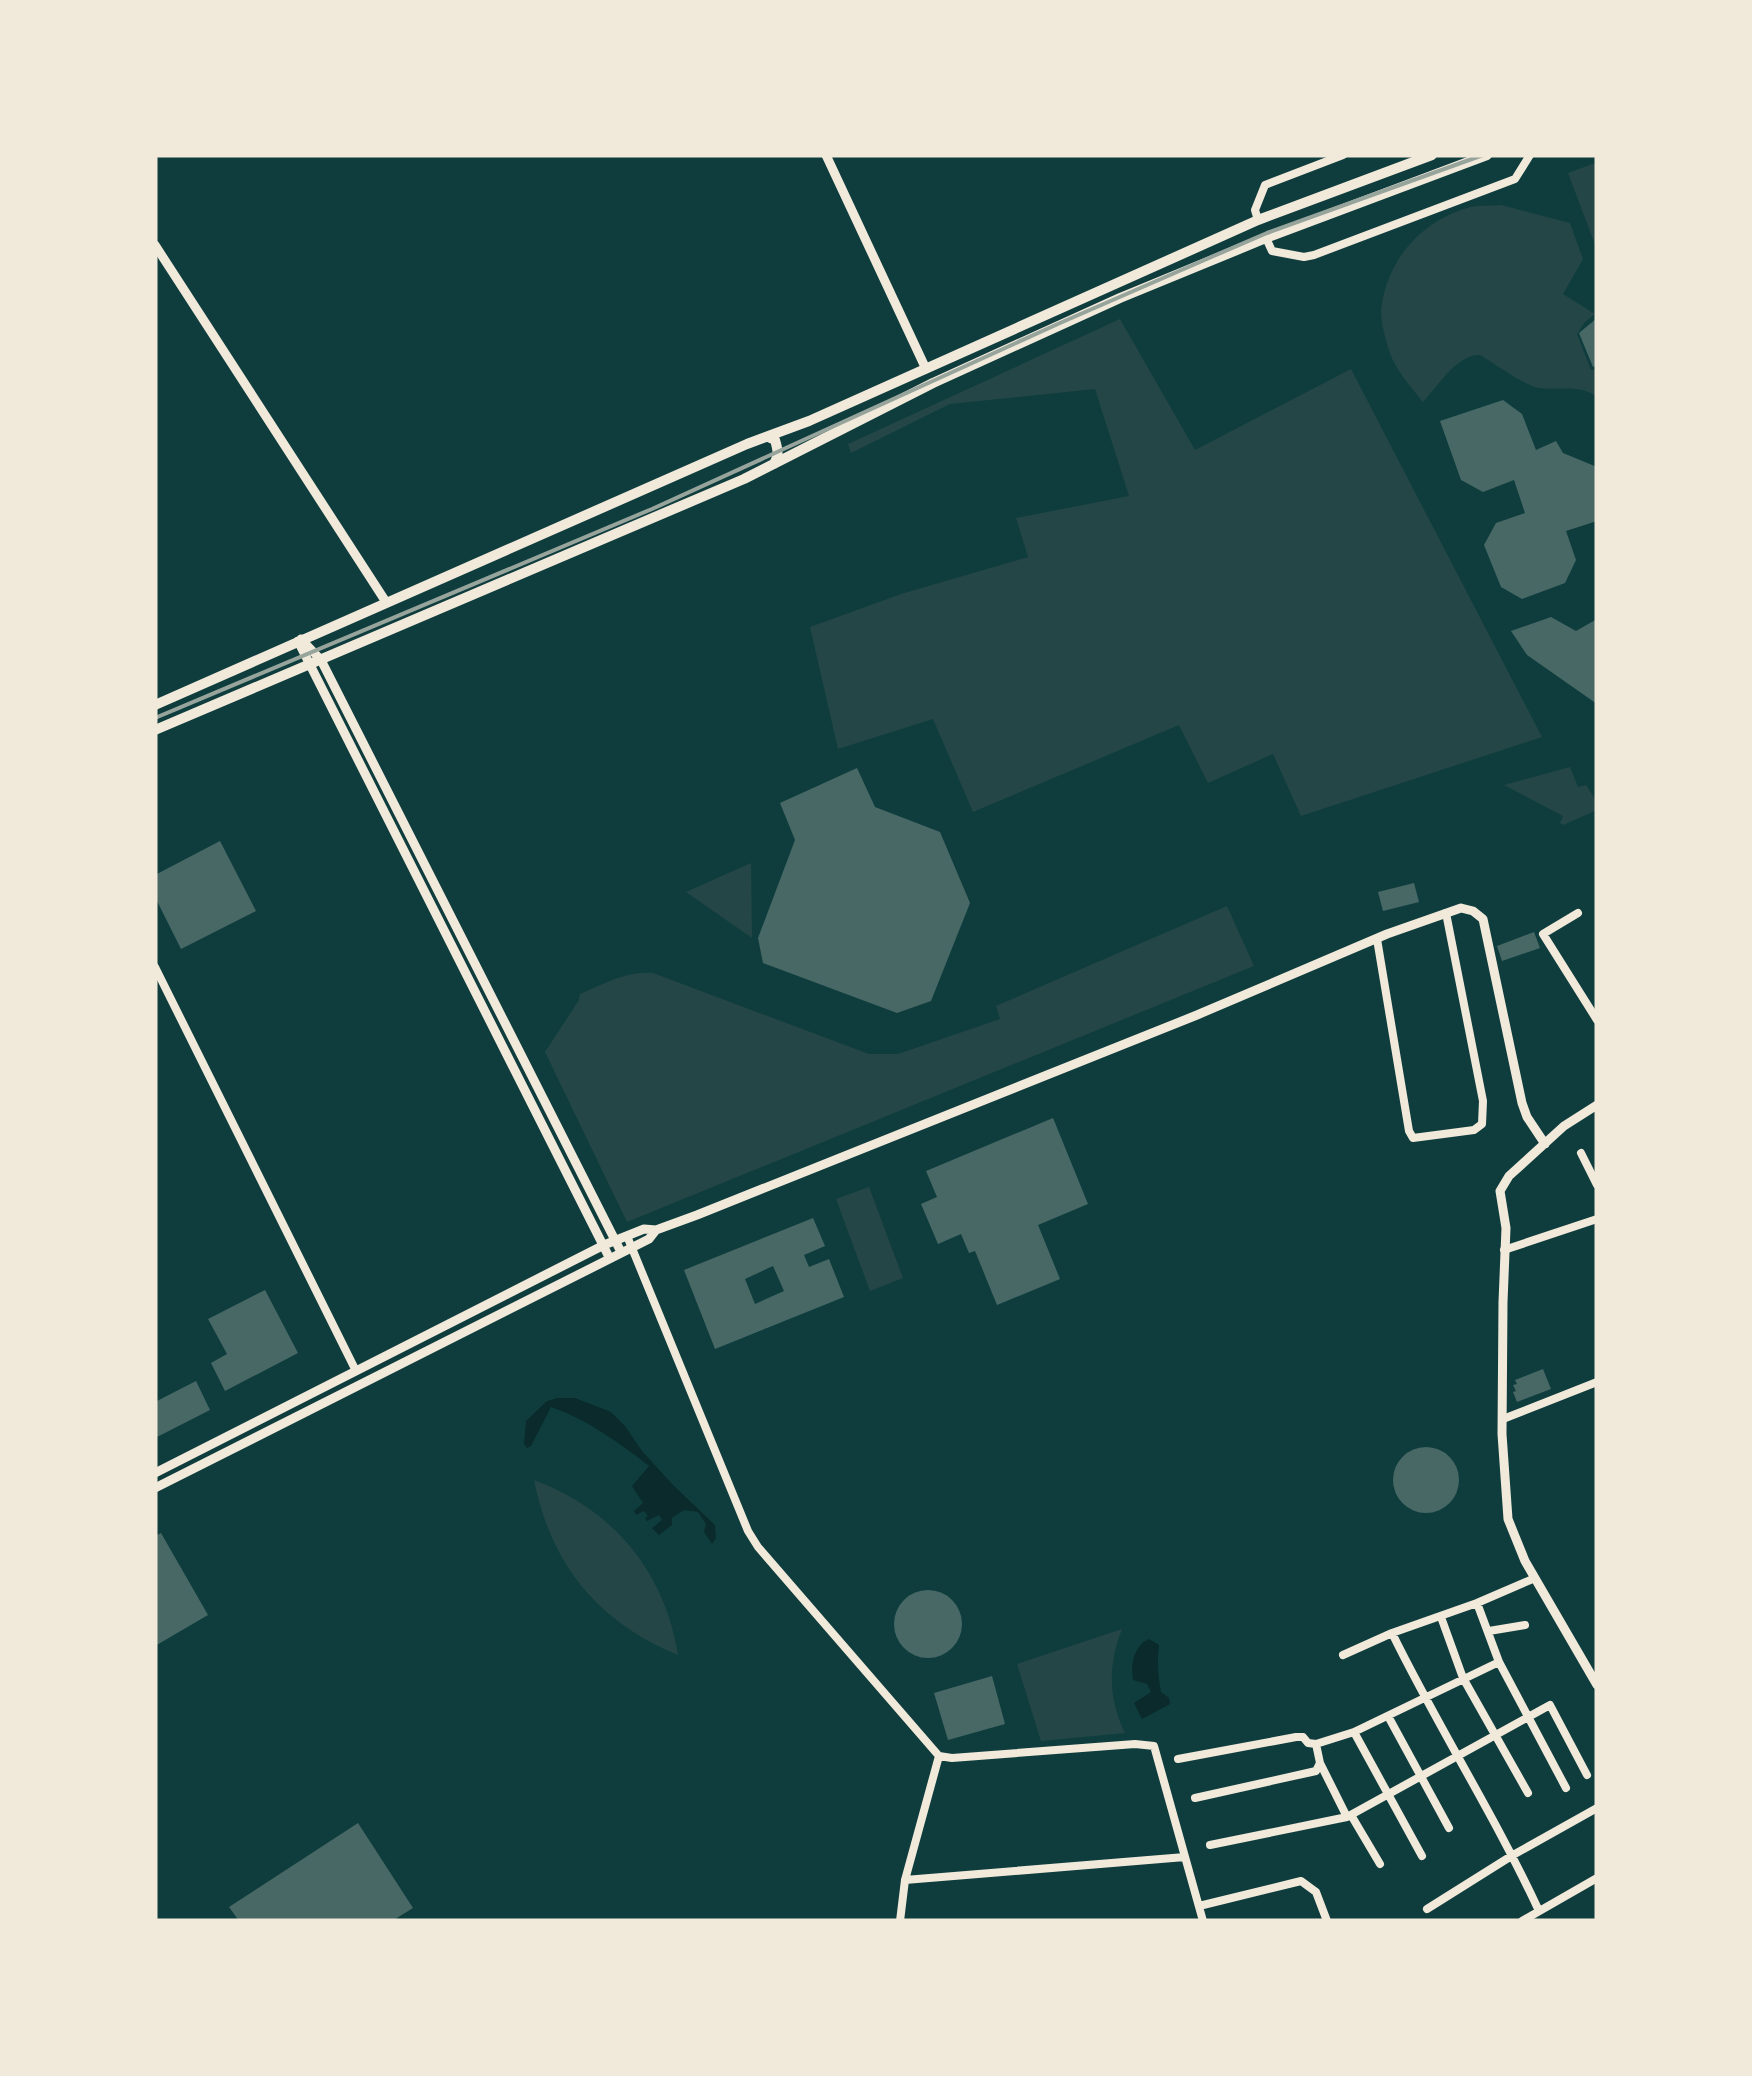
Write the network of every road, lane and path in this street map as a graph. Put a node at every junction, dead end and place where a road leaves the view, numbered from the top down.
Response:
1 (826, 155) edge
2 (1343, 155) edge
3 (1432, 155) edge
4 (1487, 155) edge
5 (1530, 155) edge
6 (1258, 220) junction
7 (1266, 238) junction
8 (155, 246) edge
9 (926, 369) junction
10 (782, 431) junction
11 (768, 437) junction
12 (799, 451) junction
13 (773, 465) junction
14 (386, 602) junction
15 (300, 640) junction
16 (315, 663) junction
17 (155, 705) edge
18 (155, 730) edge
19 (1446, 913) junction
20 (1578, 913) dead end
21 (449, 914) junction
22 (438, 919) junction
23 (1378, 938) junction
24 (155, 967) edge
25 (482, 977) junction
26 (470, 982) junction
27 (1597, 1020) edge
28 (1597, 1105) edge
29 (1544, 1144) junction
30 (1581, 1153) dead end
31 (1597, 1185) edge
32 (1597, 1220) edge
33 (656, 1230) junction
34 (627, 1236) junction
35 (616, 1241) junction
36 (604, 1245) junction
37 (632, 1247) junction
38 (1504, 1250) junction
39 (621, 1252) junction
40 (610, 1257) junction
41 (356, 1371) junction
42 (1597, 1382) edge
43 (362, 1383) junction
44 (1503, 1419) junction
45 (155, 1473) edge
46 (155, 1488) edge
47 (1535, 1578) junction
48 (1478, 1604) junction
49 (1441, 1617) junction
50 (1526, 1625) dead end
51 (1489, 1632) junction
52 (1392, 1634) junction
53 (1343, 1655) dead end
54 (1499, 1662) junction
55 (1463, 1678) junction
56 (1597, 1684) edge
57 (1424, 1697) junction
58 (1528, 1715) junction
59 (1388, 1716) junction
60 (1354, 1732) junction
61 (1493, 1735) junction
62 (1316, 1744) junction
63 (939, 1756) junction
64 (1456, 1756) junction
65 (1178, 1759) dead end
66 (1320, 1763) junction
67 (1587, 1775) dead end
68 (1420, 1776) junction
69 (1566, 1788) dead end
70 (1528, 1793) dead end
71 (1388, 1796) junction
72 (1195, 1798) dead end
73 (1597, 1808) edge
74 (1349, 1816) junction
75 (1449, 1828) dead end
76 (1210, 1845) dead end
77 (1513, 1855) junction
78 (1185, 1856) junction
79 (1422, 1856) dead end
80 (1380, 1864) dead end
81 (1597, 1878) edge
82 (905, 1880) junction
83 (1199, 1906) junction
84 (1428, 1909) dead end
85 (1542, 1909) junction
86 (900, 1921) edge
87 (1203, 1921) edge
88 (1327, 1921) edge
89 (1522, 1921) edge
90 (1553, 1921) edge

1 - 9 street
2 - 6 street
3 - 6 main road
4 - 7 main road
5 - 7 street
6 - 9 main road
7 - 12 main road
8 - 14 street
9 - 10 main road
10 - 11 main road
10 - 12 main road
11 - 13 main road
11 - 14 main road
12 - 13 main road
13 - 16 main road
14 - 15 main road
15 - 16 street
15 - 17 main road
16 - 18 main road
16 - 21 street
16 - 22 street
19 - 23 street
19 - 23 street
19 - 29 street
20 - 27 street
21 - 22 street
21 - 25 street
22 - 26 street
23 - 33 street
24 - 41 street
25 - 26 street
25 - 35 street
26 - 36 street
28 - 29 street
29 - 38 street
30 - 31 street
32 - 38 street
33 - 34 street
33 - 37 street
34 - 35 street
34 - 37 street
35 - 36 street
35 - 39 street
36 - 40 street
36 - 41 street
37 - 39 street
37 - 63 street
38 - 44 street
39 - 40 street
40 - 43 street
41 - 43 street
41 - 45 street
42 - 44 street
43 - 46 street
44 - 47 street
47 - 48 street
47 - 56 street
48 - 49 street
48 - 51 street
49 - 52 street
49 - 55 street
50 - 51 street
51 - 54 street
52 - 53 street
52 - 57 street
54 - 55 street
54 - 58 street
55 - 57 street
55 - 61 street
57 - 59 street
57 - 64 street
58 - 61 street
58 - 67 street
58 - 69 street
59 - 60 street
59 - 68 street
60 - 62 street
60 - 71 street
61 - 64 street
61 - 70 street
62 - 65 street
62 - 66 street
63 - 78 street
63 - 82 street
64 - 68 street
64 - 77 street
66 - 72 street
66 - 74 street
68 - 71 street
68 - 75 street
71 - 74 street
71 - 79 street
73 - 77 street
74 - 76 street
74 - 80 street
77 - 84 street
77 - 85 street
78 - 82 street
78 - 83 street
81 - 85 street
82 - 86 street
83 - 87 street
83 - 88 street
85 - 89 street
85 - 90 street

